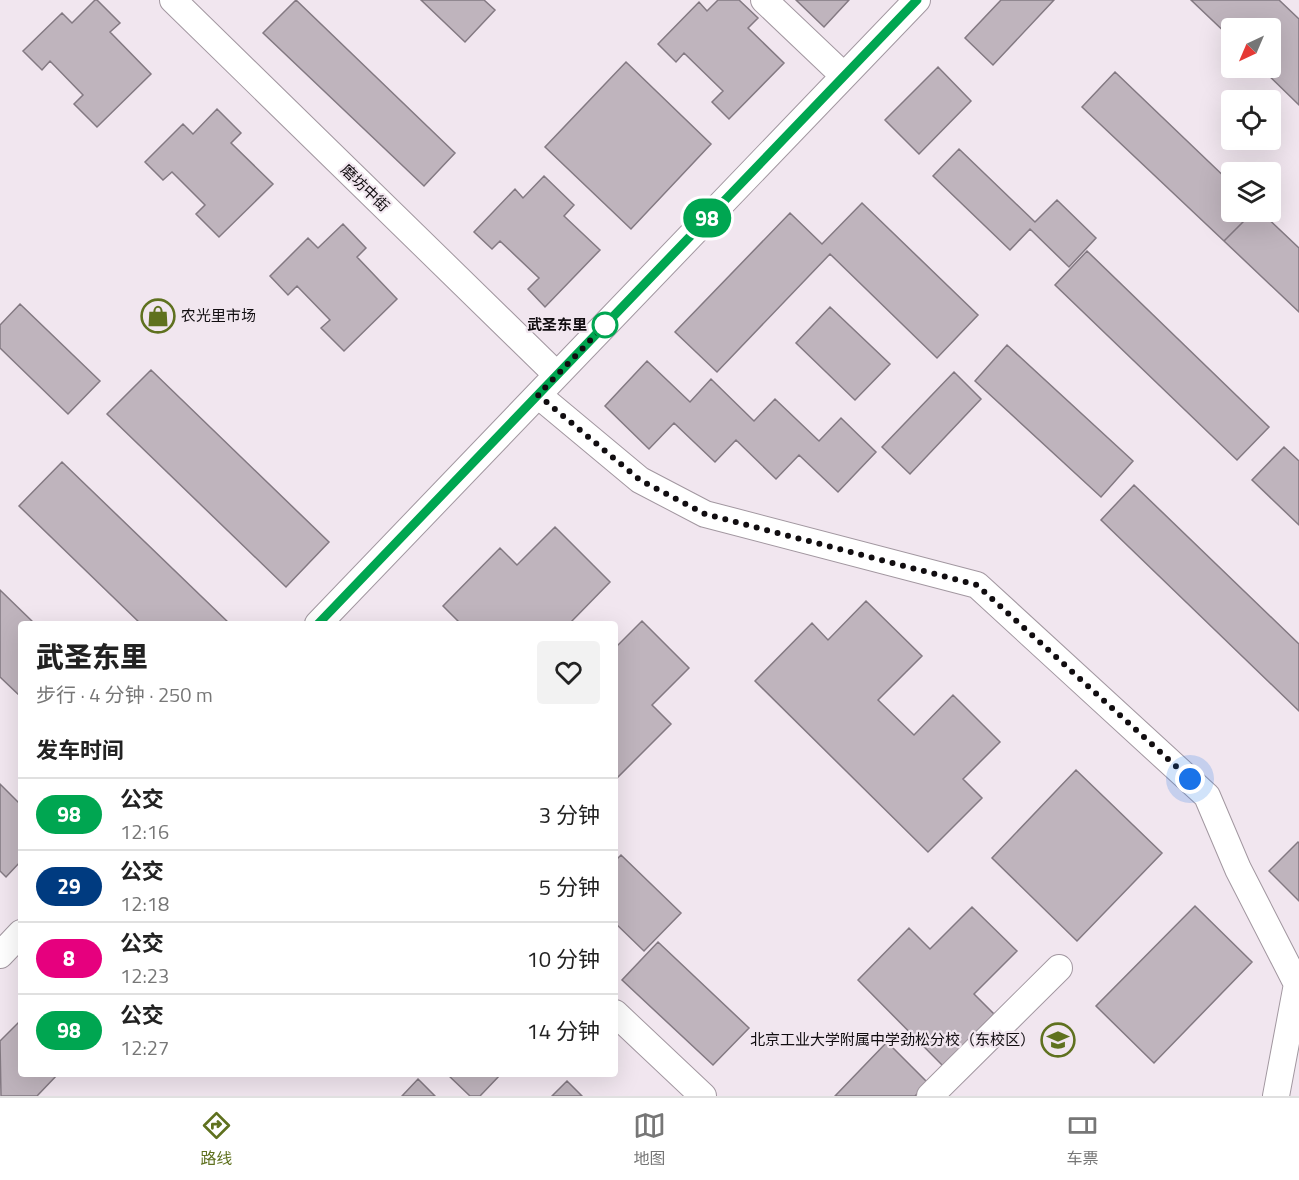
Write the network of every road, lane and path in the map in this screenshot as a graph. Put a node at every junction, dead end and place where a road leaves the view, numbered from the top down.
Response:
1 (173, 0) edge
2 (764, 0) edge
3 (917, 0) edge
4 (844, 75) junction
5 (557, 375) junction
6 (538, 395) junction
7 (321, 621) edge
8 (18, 936) edge
9 (0, 955) edge
10 (1059, 968) dead end
11 (618, 1016) edge
12 (703, 1096) edge
13 (930, 1096) edge
14 (1276, 1096) edge

1 - 5 street, 磨坊中街
2 - 4 street
3 - 4 street
4 - 5 street
5 - 6 street
6 - 7 street
6 - 14 street
8 - 9 street
10 - 13 street
11 - 12 street

